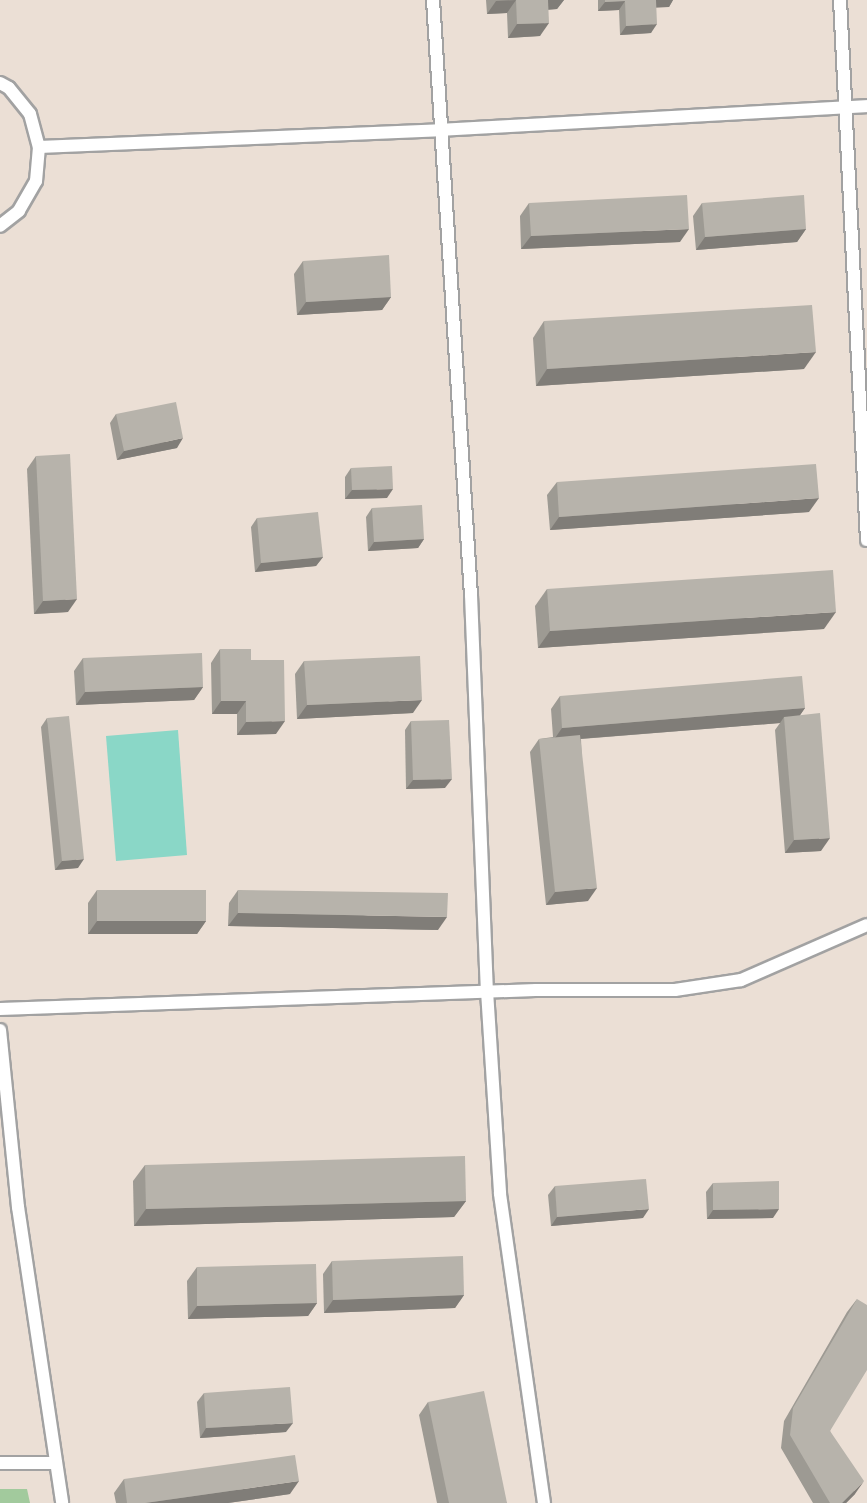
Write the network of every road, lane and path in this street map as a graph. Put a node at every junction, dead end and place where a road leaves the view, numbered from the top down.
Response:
1 (433, 0) edge
2 (840, 0) edge
3 (0, 83) edge
4 (867, 106) edge
5 (847, 107) junction
6 (440, 130) junction
7 (39, 147) junction
8 (0, 226) edge
9 (867, 540) edge
10 (867, 925) edge
11 (488, 992) junction
12 (0, 1009) edge
13 (0, 1030) edge
14 (0, 1463) edge
15 (56, 1463) junction
16 (62, 1503) edge
17 (544, 1503) edge

1 - 6 lane
2 - 5 lane
3 - 7 lane
4 - 5 lane
5 - 6 lane
5 - 9 lane
6 - 7 lane
6 - 11 lane
7 - 8 lane
10 - 11 lane
11 - 12 lane
11 - 17 lane
13 - 15 lane
14 - 15 lane
15 - 16 lane

